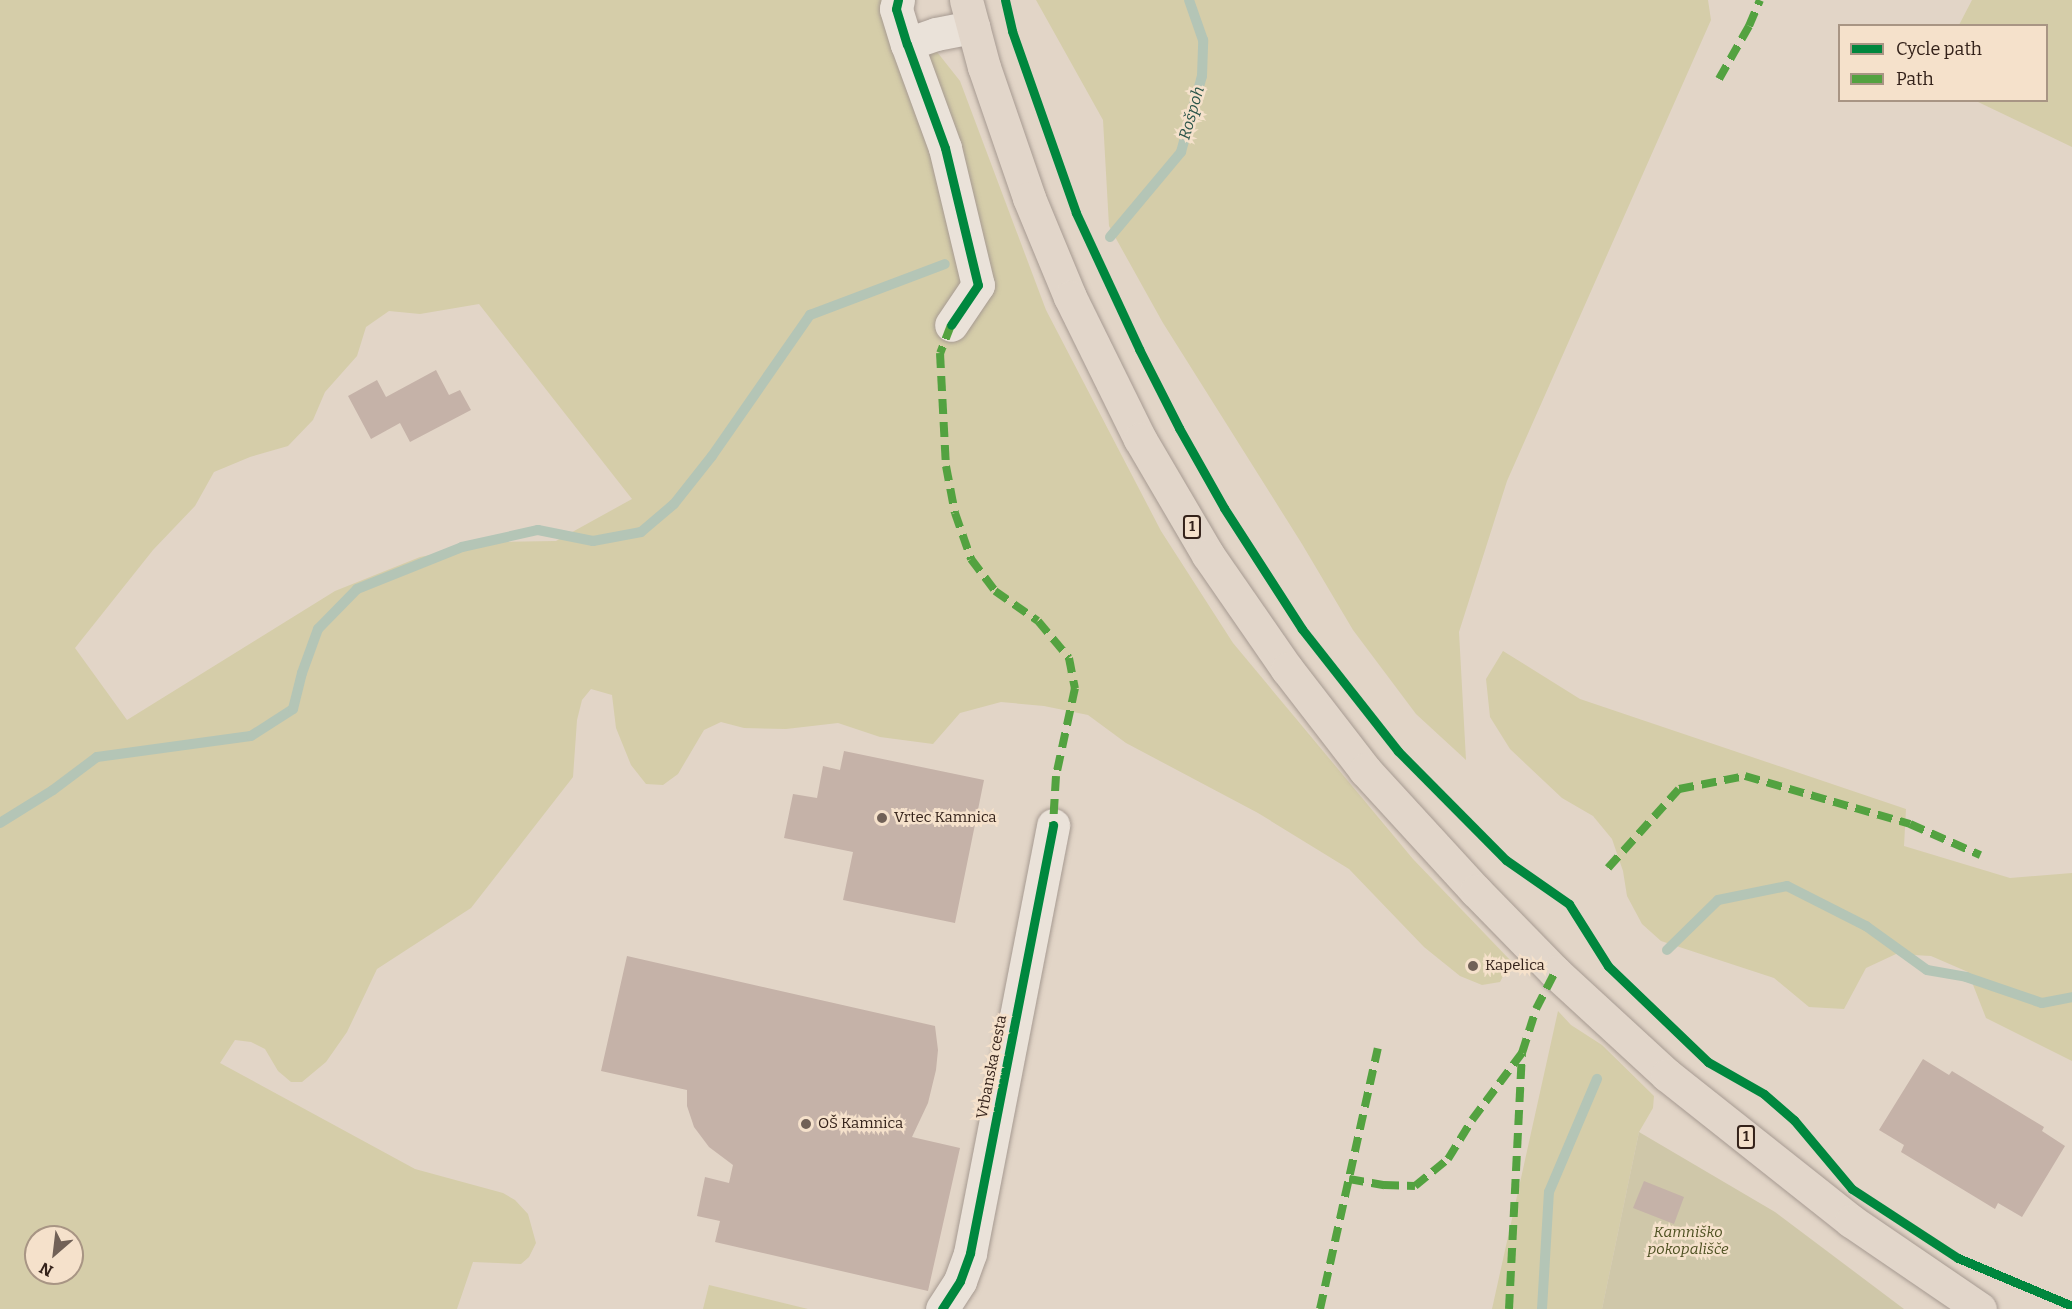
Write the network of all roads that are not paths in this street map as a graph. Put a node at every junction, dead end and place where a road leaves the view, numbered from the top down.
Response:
1 (898, 0) edge
2 (969, 14) edge
3 (907, 44) junction
4 (951, 325) dead end
5 (1053, 825) dead end
6 (942, 1309) edge
7 (1980, 1309) edge

1 - 3 street
2 - 3 street
2 - 7 main road, 1
3 - 4 street
5 - 6 street, Vrbanska cesta

